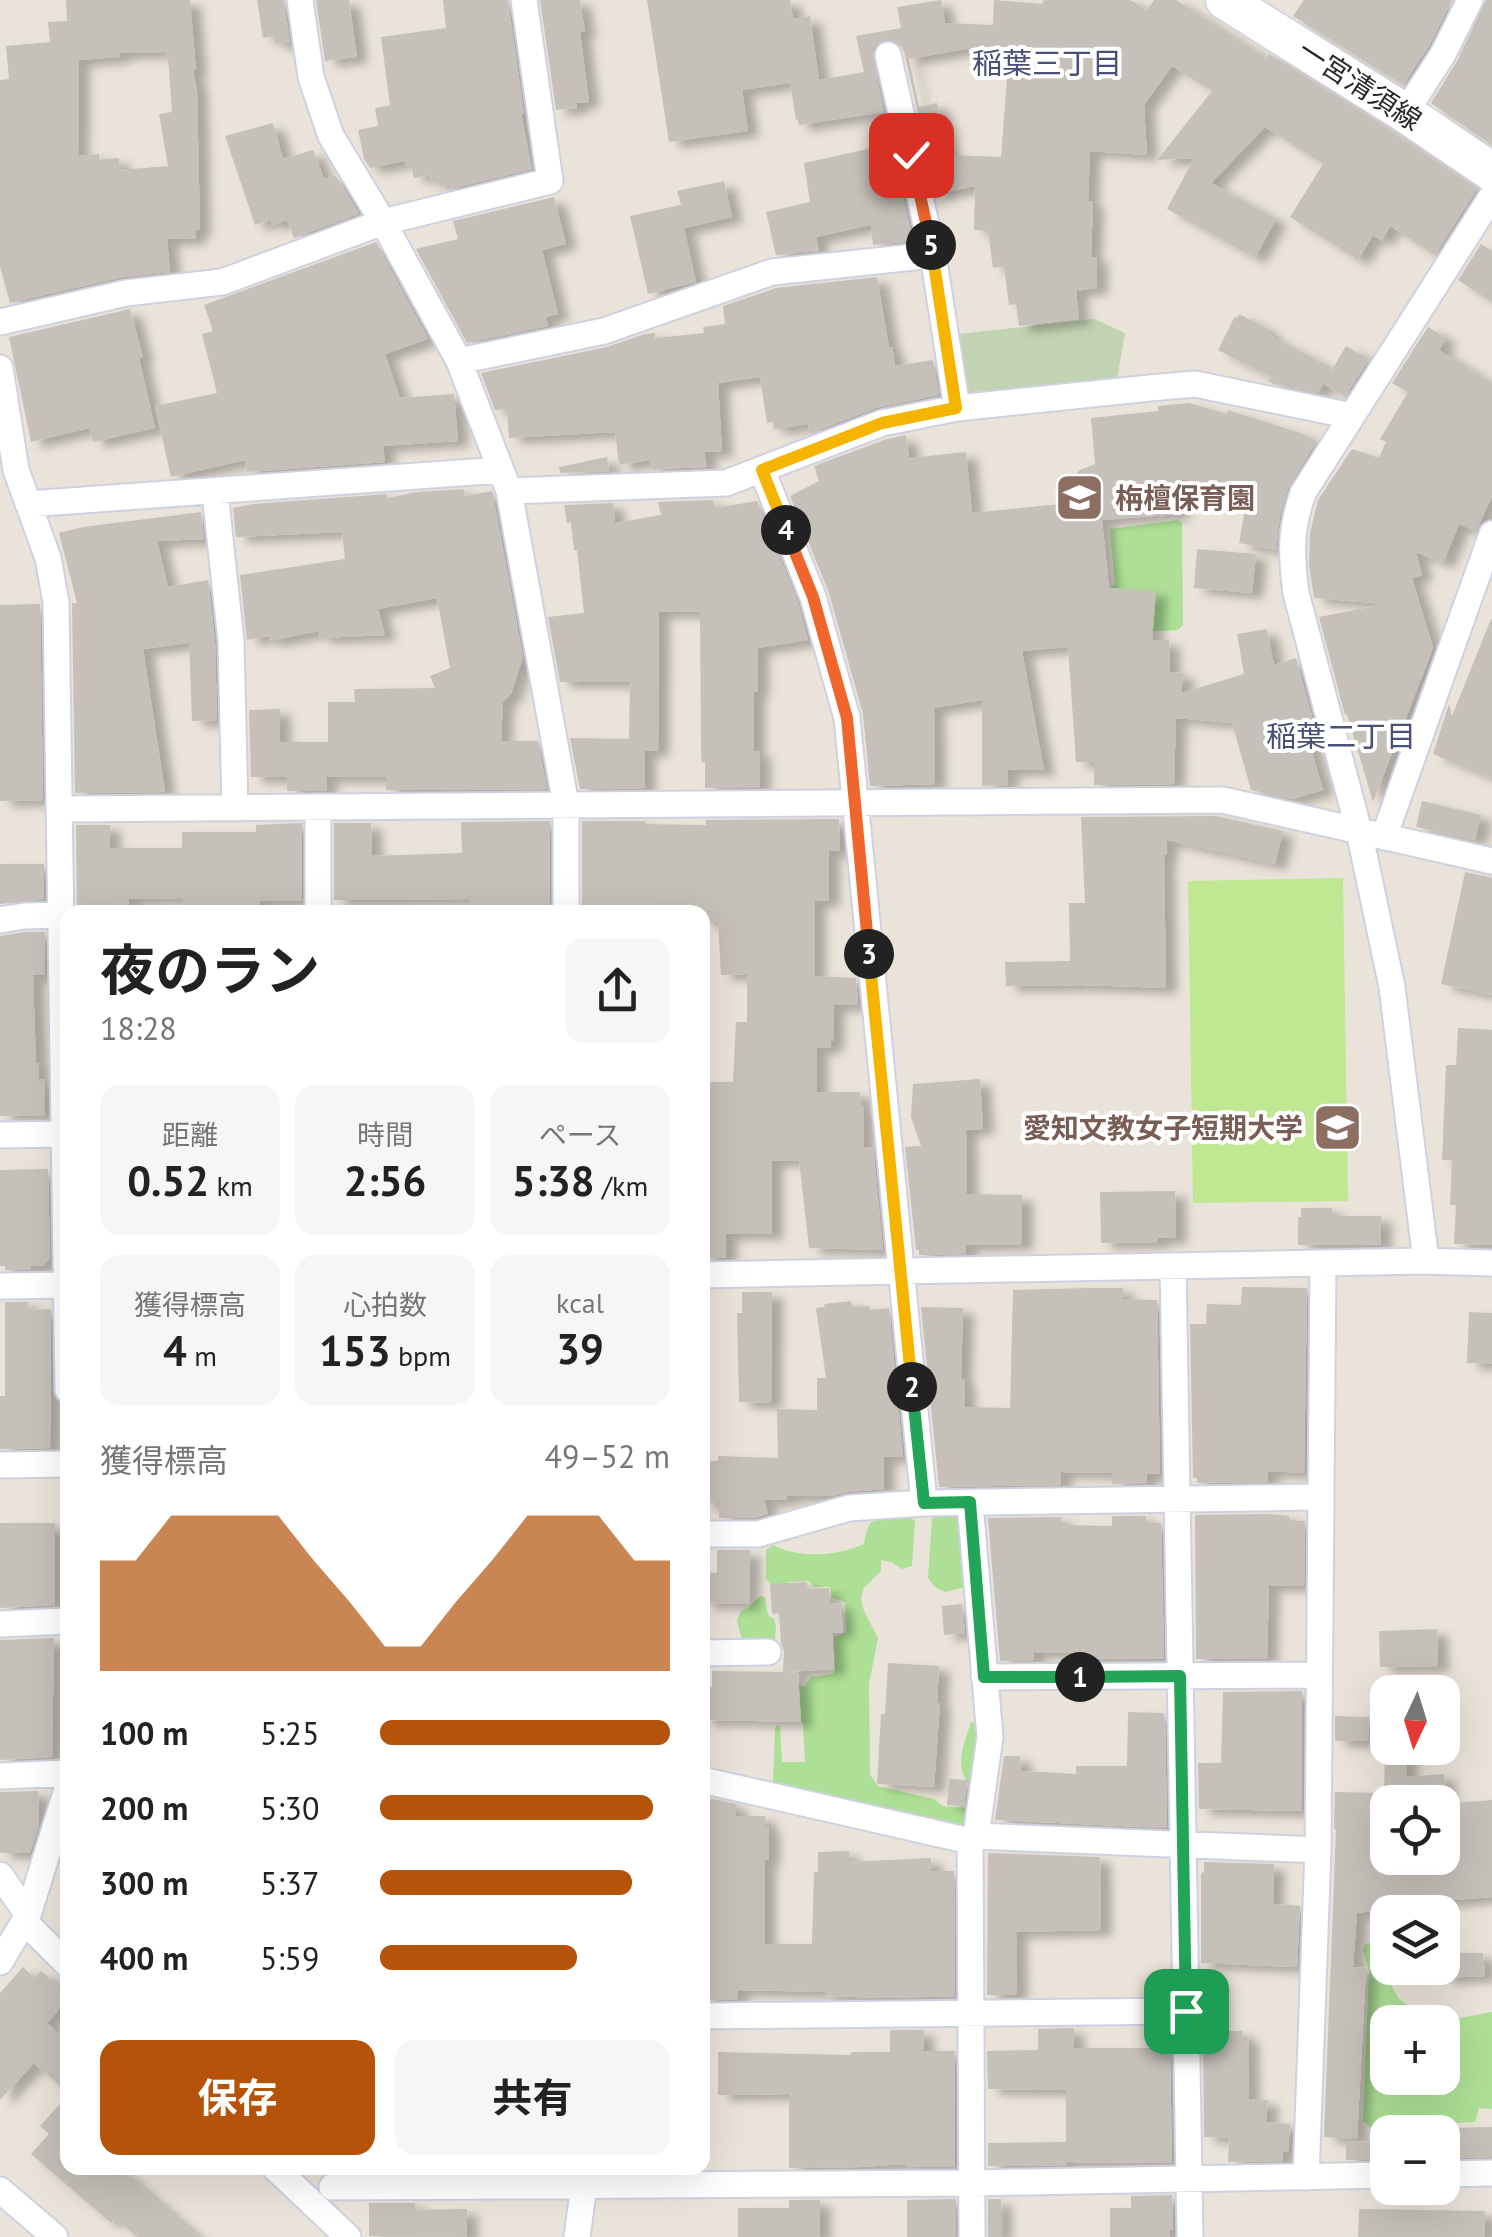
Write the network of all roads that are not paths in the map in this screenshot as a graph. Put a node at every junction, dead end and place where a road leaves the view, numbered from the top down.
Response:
1 (300, 0) edge
2 (524, 0) edge
3 (1225, 0) edge
4 (1470, 0) edge
5 (888, 55) dead end
6 (1405, 113) junction
7 (1492, 172) edge
8 (1492, 196) edge
9 (384, 222) junction
10 (934, 255) junction
11 (0, 322) edge
12 (458, 361) junction
13 (0, 368) edge
14 (956, 408) junction
15 (1352, 416) junction
16 (762, 470) junction
17 (8, 472) edge
18 (505, 481) junction
19 (215, 492) junction
20 (28, 504) junction
21 (1492, 534) edge
22 (854, 802) junction
23 (566, 805) junction
24 (318, 807) junction
25 (236, 808) junction
26 (59, 810) junction
27 (1359, 831) junction
28 (1384, 837) junction
29 (1492, 860) edge
30 (61, 905) edge
31 (318, 905) edge
32 (566, 905) edge
33 (60, 916) edge
34 (0, 920) edge
35 (60, 1126) edge
36 (0, 1134) edge
37 (1426, 1261) junction
38 (1323, 1263) junction
39 (1492, 1263) edge
40 (1173, 1266) junction
41 (901, 1271) junction
42 (710, 1275) edge
43 (60, 1285) edge
44 (0, 1286) edge
45 (60, 1464) edge
46 (0, 1465) edge
47 (1321, 1497) junction
48 (1177, 1499) junction
49 (970, 1502) junction
50 (924, 1503) junction
51 (710, 1534) edge
52 (60, 1621) edge
53 (0, 1624) edge
54 (768, 1652) dead end
55 (710, 1653) edge
56 (1180, 1676) junction
57 (1320, 1676) junction
58 (984, 1677) junction
59 (60, 1772) edge
60 (0, 1776) edge
61 (710, 1782) edge
62 (60, 1811) edge
63 (973, 1838) junction
64 (1183, 1845) junction
65 (1318, 1850) junction
66 (0, 1875) edge
67 (26, 1918) junction
68 (60, 1956) edge
69 (0, 1962) edge
70 (1186, 2011) junction
71 (970, 2013) junction
72 (710, 2016) edge
73 (1492, 2173) edge
74 (1460, 2174) edge
75 (282, 2175) edge
76 (1370, 2175) edge
77 (584, 2176) edge
78 (332, 2177) edge
79 (1306, 2177) junction
80 (1189, 2178) junction
81 (972, 2183) junction
82 (0, 2190) edge
83 (321, 2222) edge
84 (55, 2237) edge
85 (348, 2237) edge
86 (577, 2237) edge
87 (972, 2237) edge
88 (1190, 2237) edge

1 - 9 street
2 - 9 street
3 - 6 main road, 一宮清須線
4 - 6 street
5 - 10 street
6 - 7 main road, 一宮清須線
8 - 15 street
9 - 11 street
9 - 12 street
10 - 12 street
10 - 14 street
12 - 18 street
13 - 17 street
14 - 15 street
14 - 16 street
15 - 27 street
16 - 18 street
16 - 22 street
17 - 20 street
18 - 19 street
18 - 23 street
19 - 20 street
19 - 25 street
20 - 26 street
21 - 28 street
22 - 23 street
22 - 27 street
22 - 41 street
23 - 24 street
23 - 32 street
24 - 25 street
24 - 31 street
25 - 26 street
26 - 30 street
27 - 28 street
27 - 37 street
28 - 29 street
33 - 34 street
35 - 36 street
37 - 38 street
37 - 39 street
38 - 40 street
38 - 47 street
40 - 41 street
40 - 48 street
41 - 42 street
41 - 50 street
43 - 44 street
45 - 46 street
47 - 48 street
47 - 57 street
48 - 49 street
48 - 56 street
49 - 50 street
49 - 58 street
50 - 51 street
52 - 53 street
54 - 55 street
56 - 57 street
56 - 58 street
56 - 64 street
57 - 65 street
58 - 63 street
59 - 60 street
61 - 63 street
62 - 67 street
63 - 64 street
63 - 71 street
64 - 65 street
64 - 70 street
65 - 79 street
66 - 67 street
67 - 68 street
67 - 69 street
70 - 71 street
70 - 80 street
71 - 72 street
71 - 81 street
73 - 74 street
75 - 83 street
76 - 79 street
77 - 78 street
77 - 81 street
77 - 86 street
78 - 83 street
79 - 80 street
80 - 81 street
80 - 88 street
81 - 87 street
82 - 84 street
83 - 85 street

